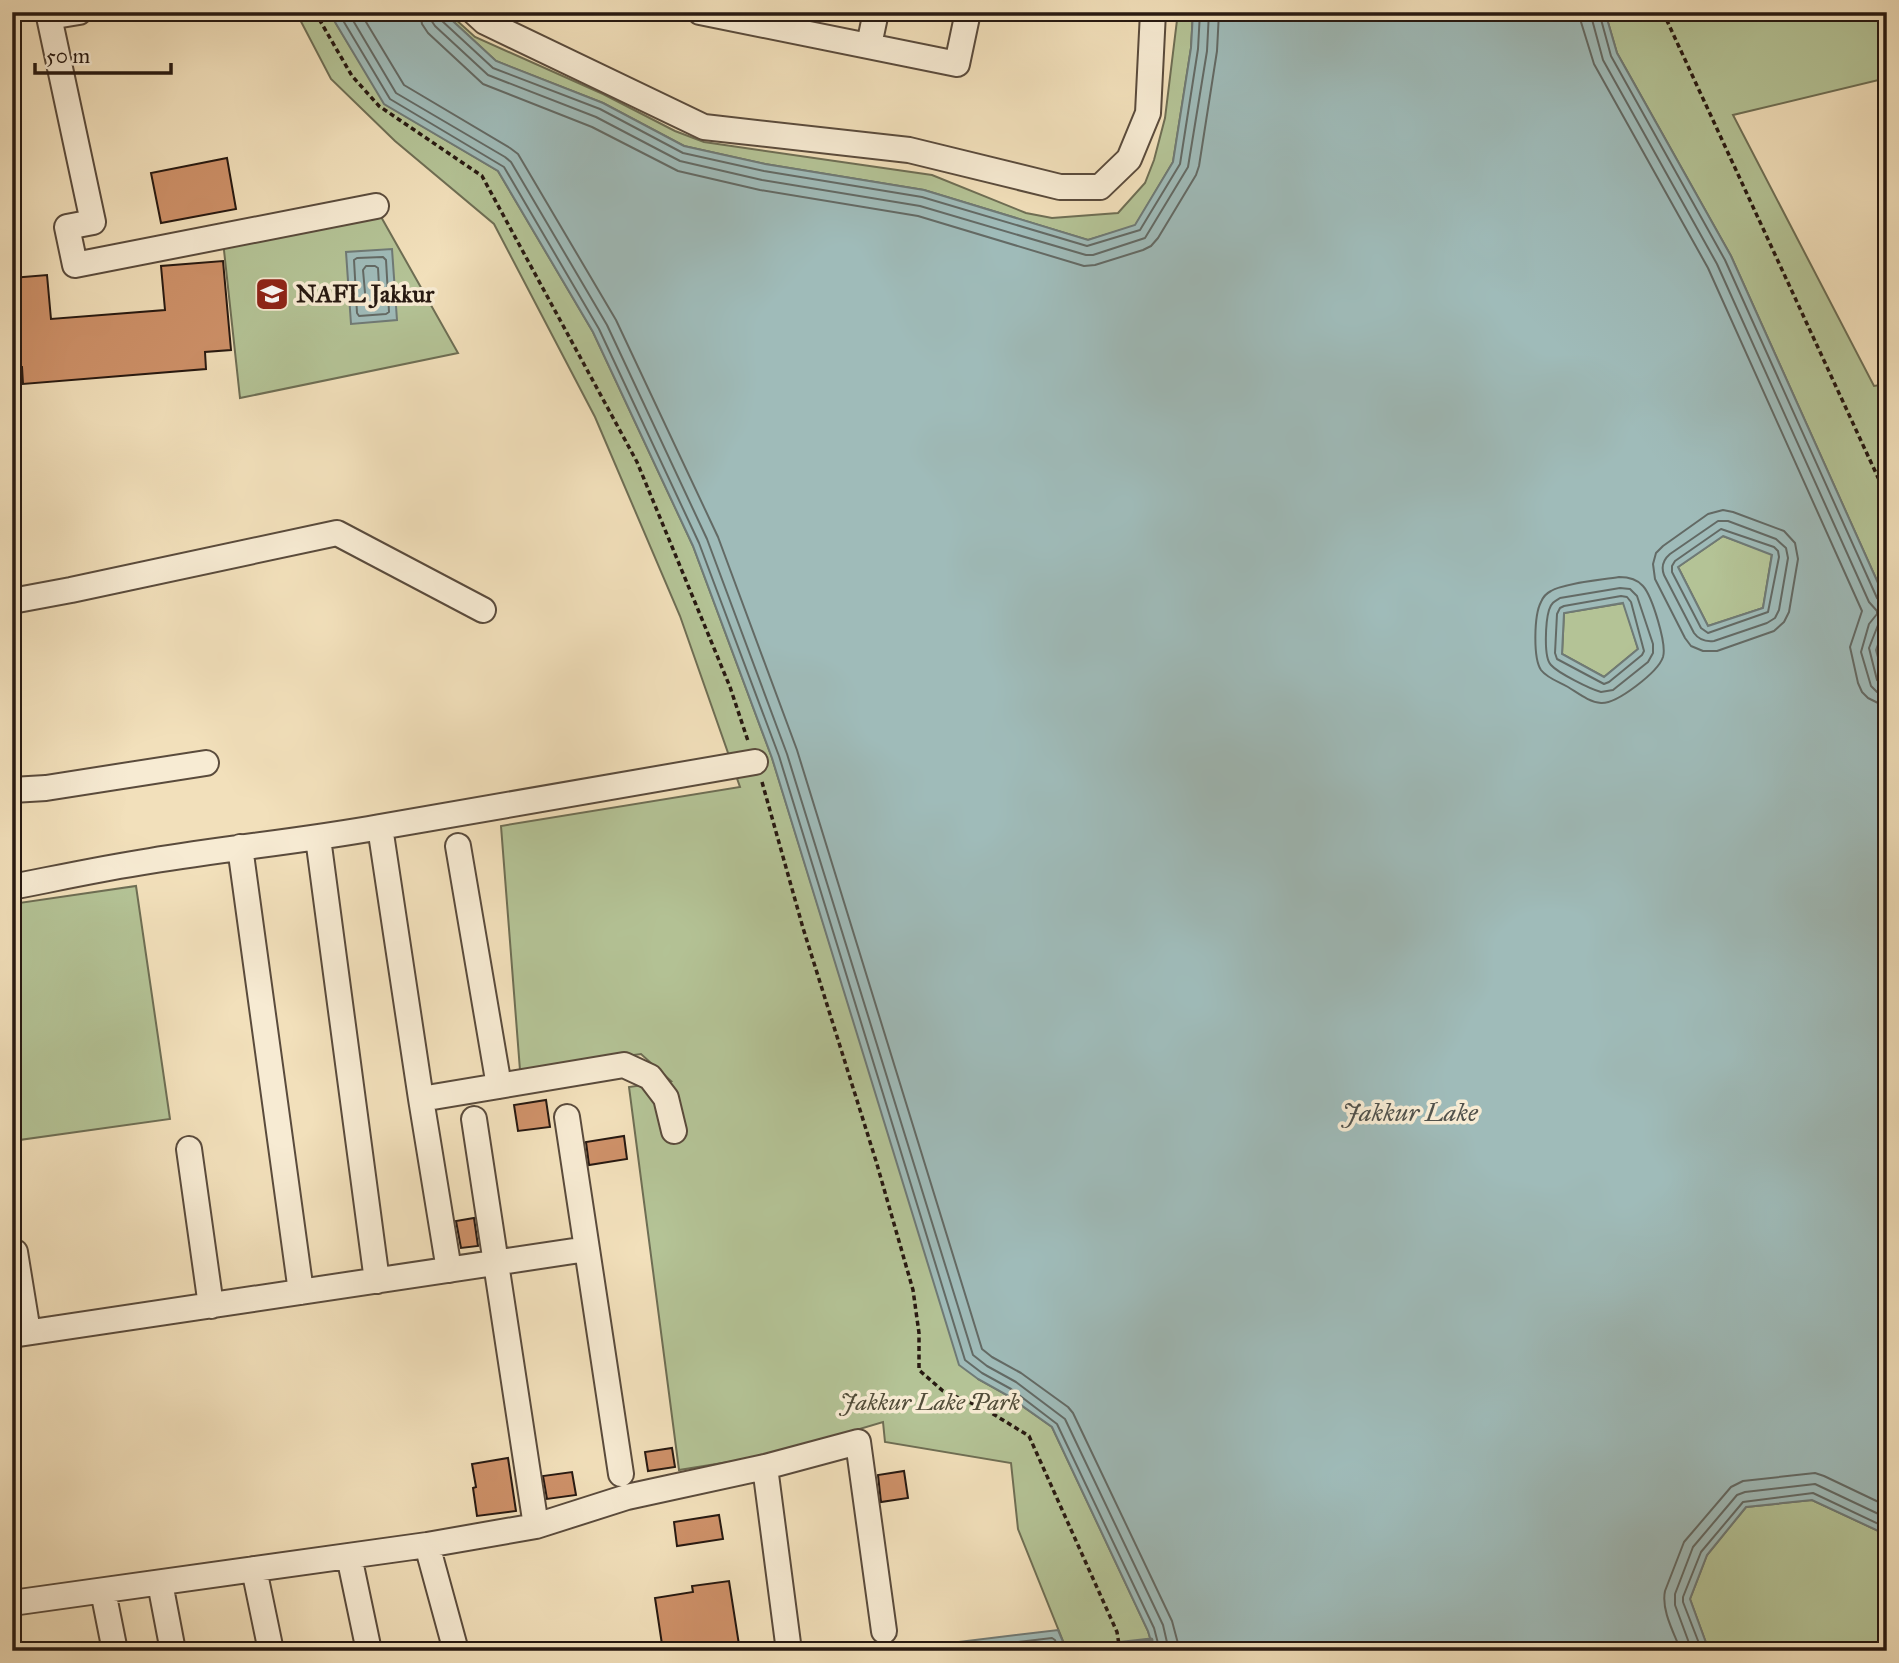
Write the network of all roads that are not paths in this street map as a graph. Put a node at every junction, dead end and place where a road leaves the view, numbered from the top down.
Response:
1 (79, 12) edge
2 (474, 12) edge
3 (876, 12) edge
4 (968, 12) edge
5 (1153, 12) edge
6 (707, 13) edge
7 (48, 15) edge
8 (869, 45) junction
9 (376, 206) dead end
10 (12, 601) edge
11 (483, 610) dead end
12 (755, 762) road end
13 (206, 763) dead end
14 (12, 790) edge
15 (380, 827) junction
16 (318, 838) junction
17 (458, 846) dead end
18 (240, 847) junction
19 (12, 887) edge
20 (499, 1086) junction
21 (421, 1099) junction
22 (567, 1117) dead end
23 (474, 1119) dead end
24 (674, 1131) dead end
25 (189, 1149) dead end
26 (587, 1249) junction
27 (15, 1252) dead end
28 (496, 1263) junction
29 (449, 1270) junction
30 (377, 1280) junction
31 (301, 1292) junction
32 (211, 1306) junction
33 (20, 1334) edge
34 (765, 1467) junction
35 (621, 1474) dead end
36 (536, 1526) junction
37 (428, 1545) junction
38 (349, 1556) junction
39 (254, 1569) junction
40 (160, 1583) junction
41 (103, 1591) junction
42 (12, 1603) edge
43 (884, 1631) dead end
44 (115, 1651) edge
45 (173, 1651) edge
46 (271, 1651) edge
47 (369, 1651) edge
48 (456, 1651) edge
49 (789, 1651) edge

1 - 7 street
2 - 5 street
3 - 8 street
4 - 8 street
6 - 8 street
7 - 9 street
10 - 11 street
12 - 15 street
13 - 14 street
15 - 16 street
15 - 21 street
16 - 18 street
16 - 30 street
17 - 20 street
18 - 19 street
18 - 31 street
20 - 21 street
20 - 24 street
21 - 29 street
22 - 26 street
23 - 28 street
25 - 32 street
26 - 28 street
26 - 35 street
27 - 33 street
28 - 29 street
28 - 36 street
29 - 30 street
30 - 31 street
31 - 32 street
32 - 33 street
34 - 36 street
34 - 43 street
34 - 49 street
36 - 37 street
37 - 38 street
37 - 48 street
38 - 39 street
38 - 47 street
39 - 40 street
39 - 46 street
40 - 41 street
40 - 45 street
41 - 42 street
41 - 44 street

